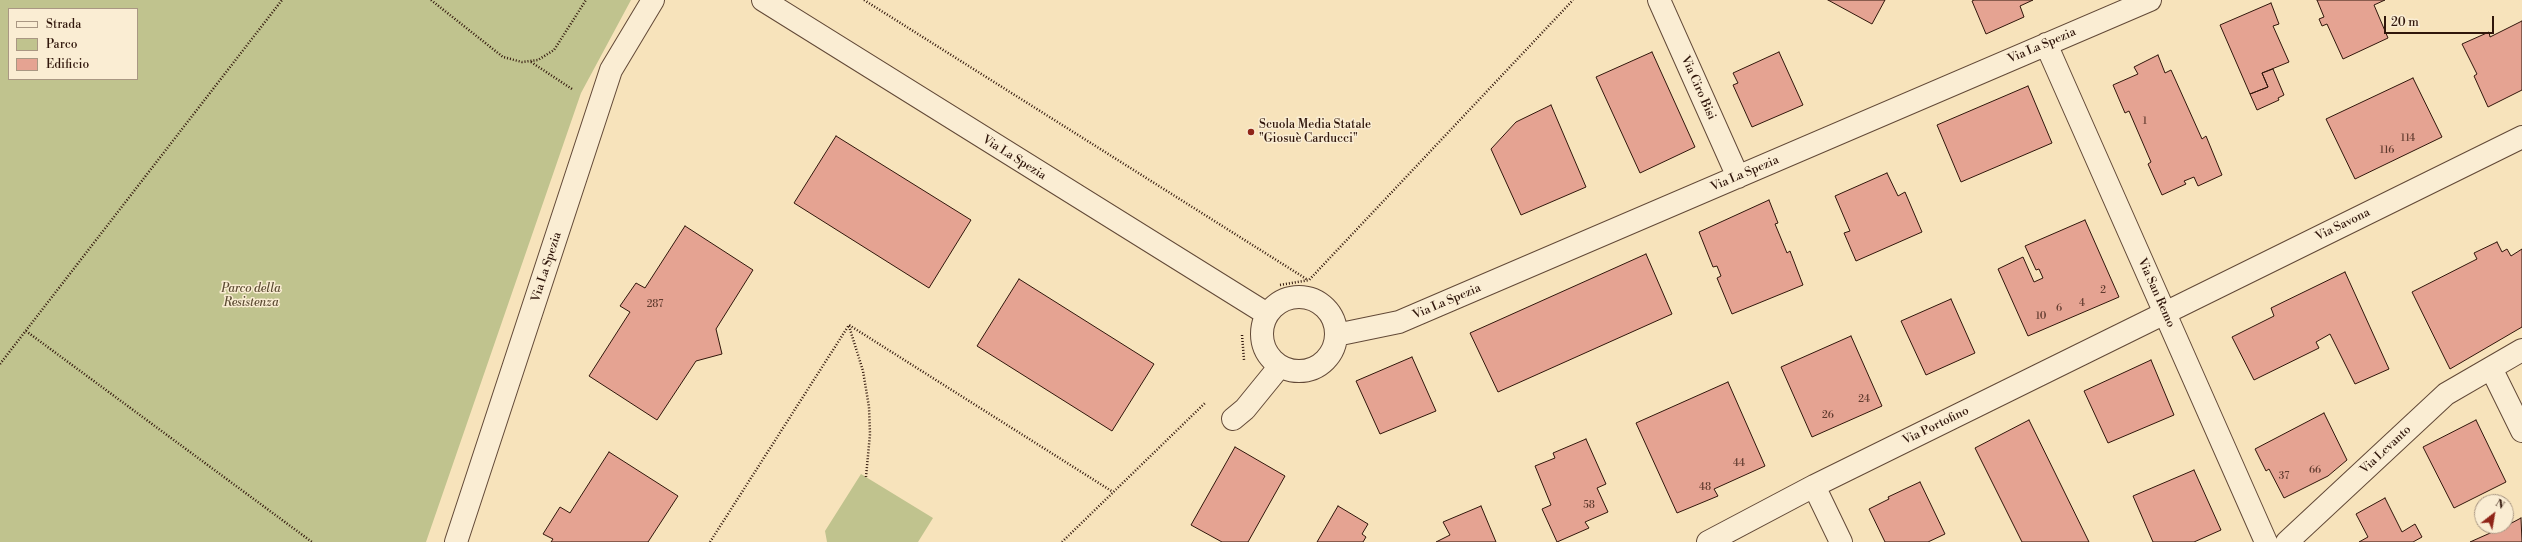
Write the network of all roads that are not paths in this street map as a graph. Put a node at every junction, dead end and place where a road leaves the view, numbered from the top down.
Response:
1 (653, 0) edge
2 (763, 0) edge
3 (1659, 0) edge
4 (2150, 0) edge
5 (2046, 44) junction
6 (2522, 137) edge
7 (1738, 177) junction
8 (1259, 310) junction
9 (2165, 313) junction
10 (1336, 334) junction
11 (2522, 350) edge
12 (1280, 366) junction
13 (2491, 368) junction
14 (1233, 419) dead end
15 (2522, 431) edge
16 (1814, 486) junction
17 (456, 542) edge
18 (1708, 542) edge
19 (1841, 542) edge
20 (2266, 542) edge
21 (2287, 542) edge

1 - 17 street, Via La Spezia
2 - 8 street, Via La Spezia
3 - 7 street, Via Ciro Bisi
4 - 5 street, Via La Spezia
5 - 7 street, Via La Spezia
5 - 9 street, Via San Remo
6 - 9 street, Via Savona
7 - 10 street, Via La Spezia
8 - 10 street
8 - 12 street
9 - 16 street, Via Portofino
9 - 20 street, Via San Remo
10 - 12 street
11 - 13 street, Via Levanto
12 - 14 street
13 - 15 street
13 - 21 street, Via Levanto
16 - 18 street, Via Portofino
16 - 19 street

